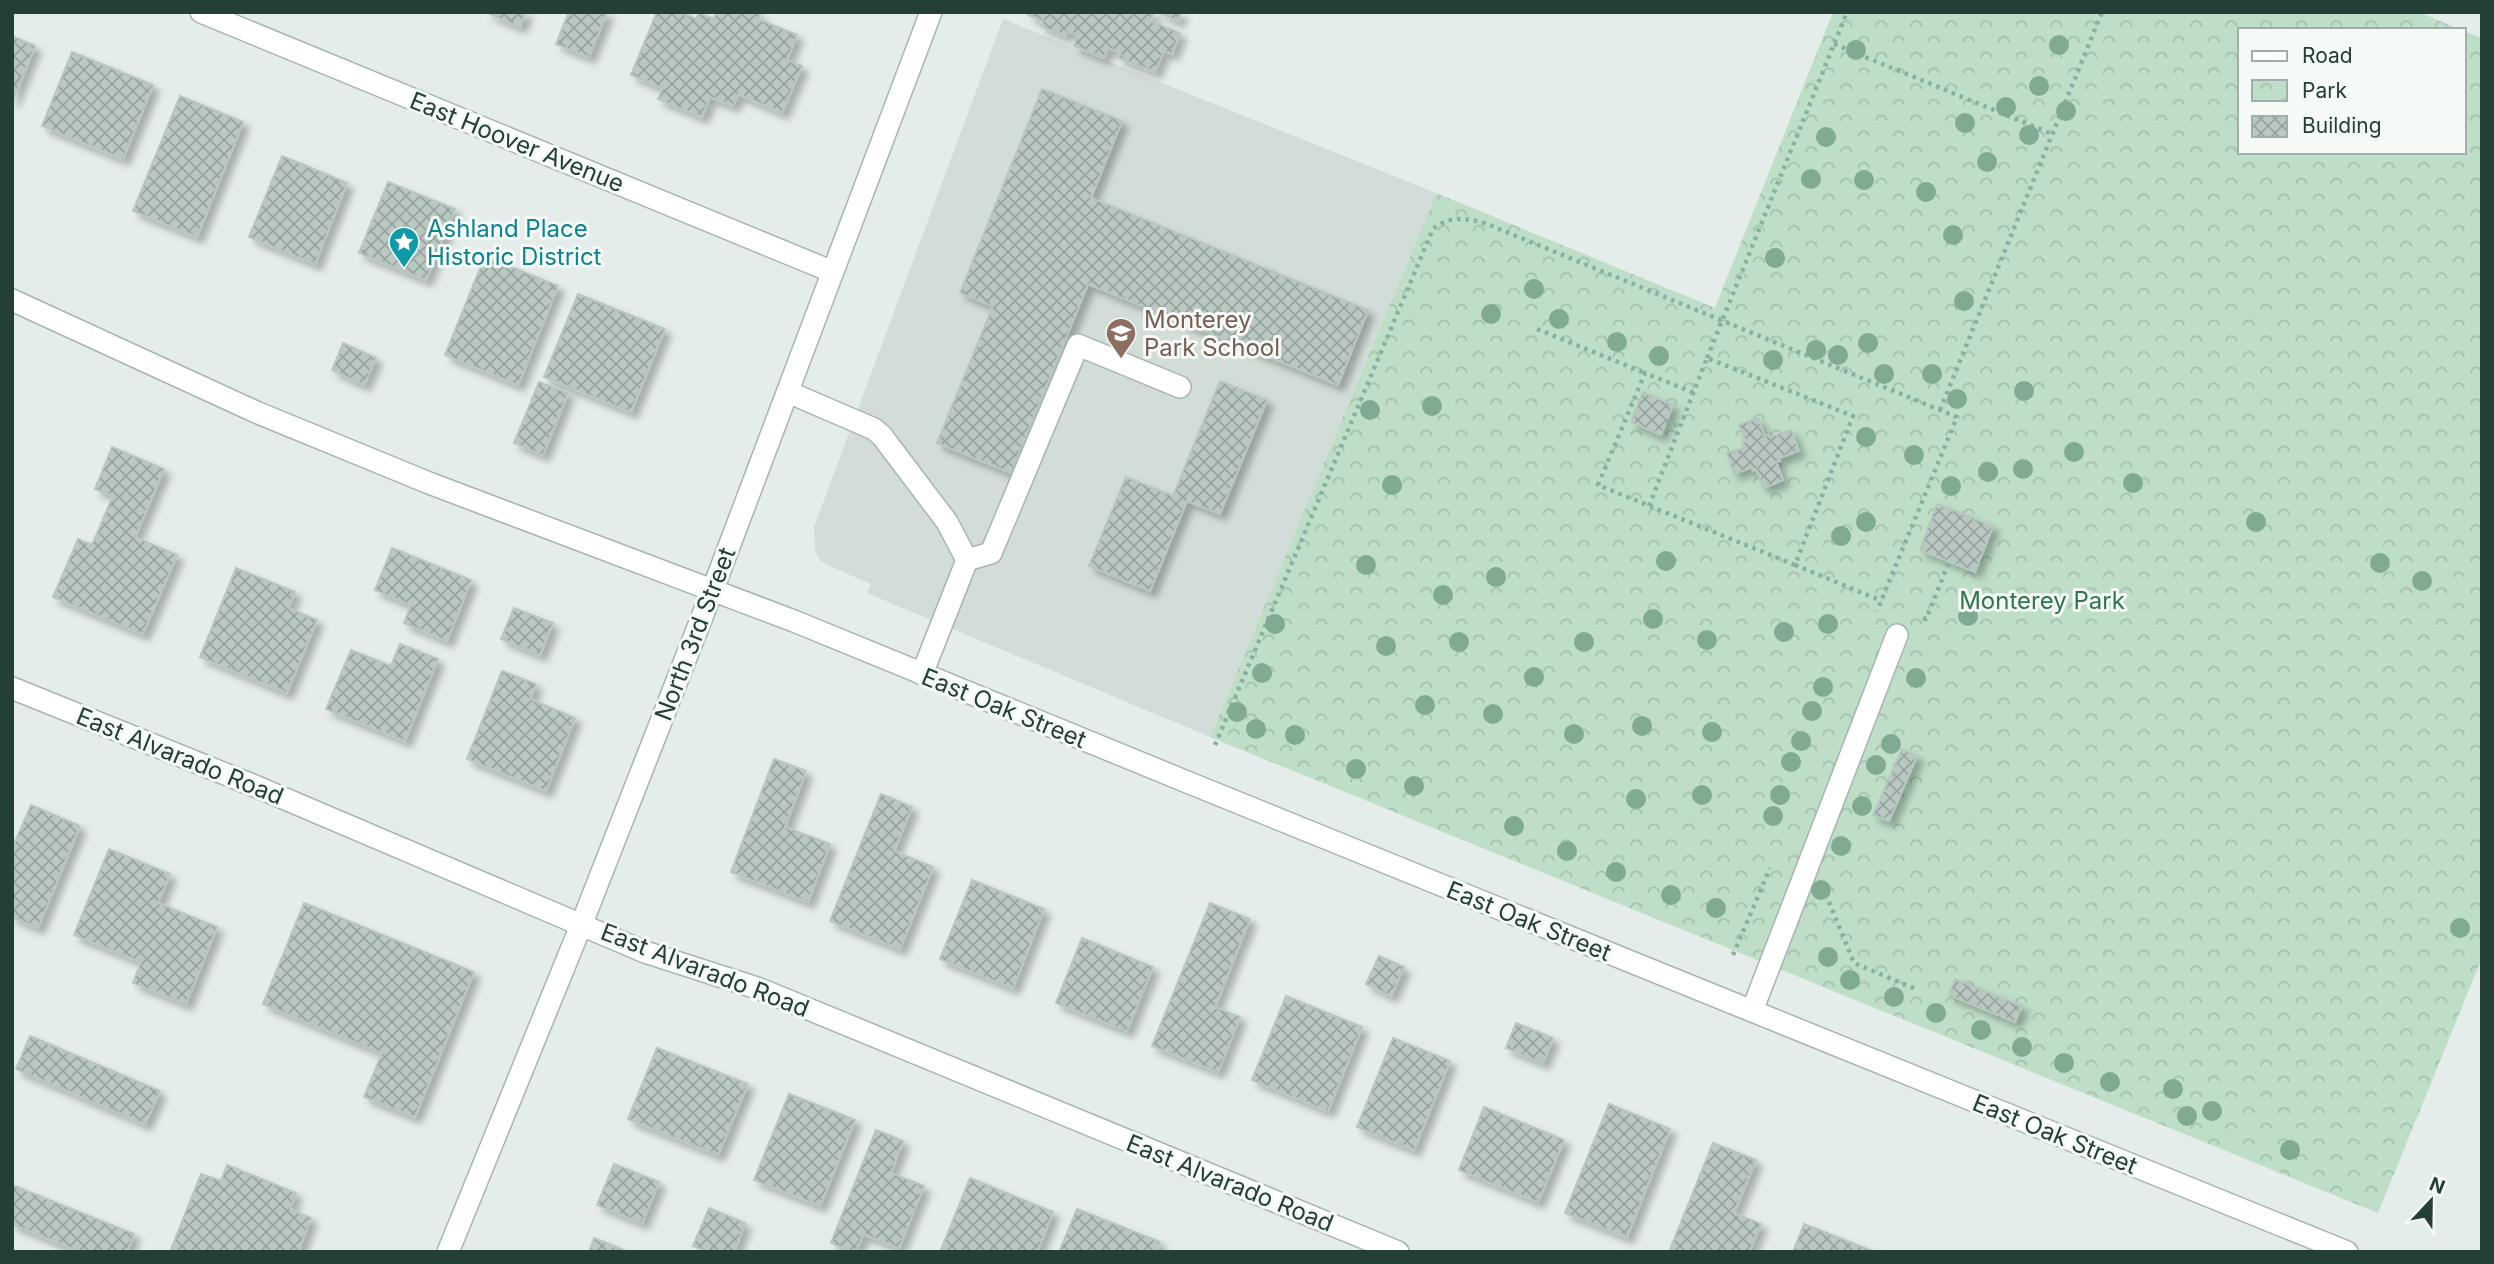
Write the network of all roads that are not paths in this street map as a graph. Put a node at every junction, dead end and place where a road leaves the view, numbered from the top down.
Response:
1 (201, 12) edge
2 (926, 14) edge
3 (833, 272) junction
4 (12, 300) edge
5 (1180, 387) dead end
6 (788, 392) junction
7 (967, 560) junction
8 (713, 589) junction
9 (1897, 635) dead end
10 (922, 674) junction
11 (12, 688) edge
12 (582, 923) junction
13 (1752, 1012) junction
14 (448, 1252) edge
15 (1398, 1252) edge
16 (2347, 1252) edge

1 - 3 street, East Hoover Avenue
2 - 3 street, North 3rd Street
3 - 6 street, North 3rd Street
4 - 8 street, East Oak Street
5 - 7 street
6 - 7 street
6 - 8 street, North 3rd Street
7 - 10 street
8 - 10 street, East Oak Street
8 - 12 street, North 3rd Street
9 - 13 street
10 - 13 street, East Oak Street
11 - 12 street, East Alvarado Road
12 - 14 street, North 3rd Street
12 - 15 street, East Alvarado Road
13 - 16 street, East Oak Street

